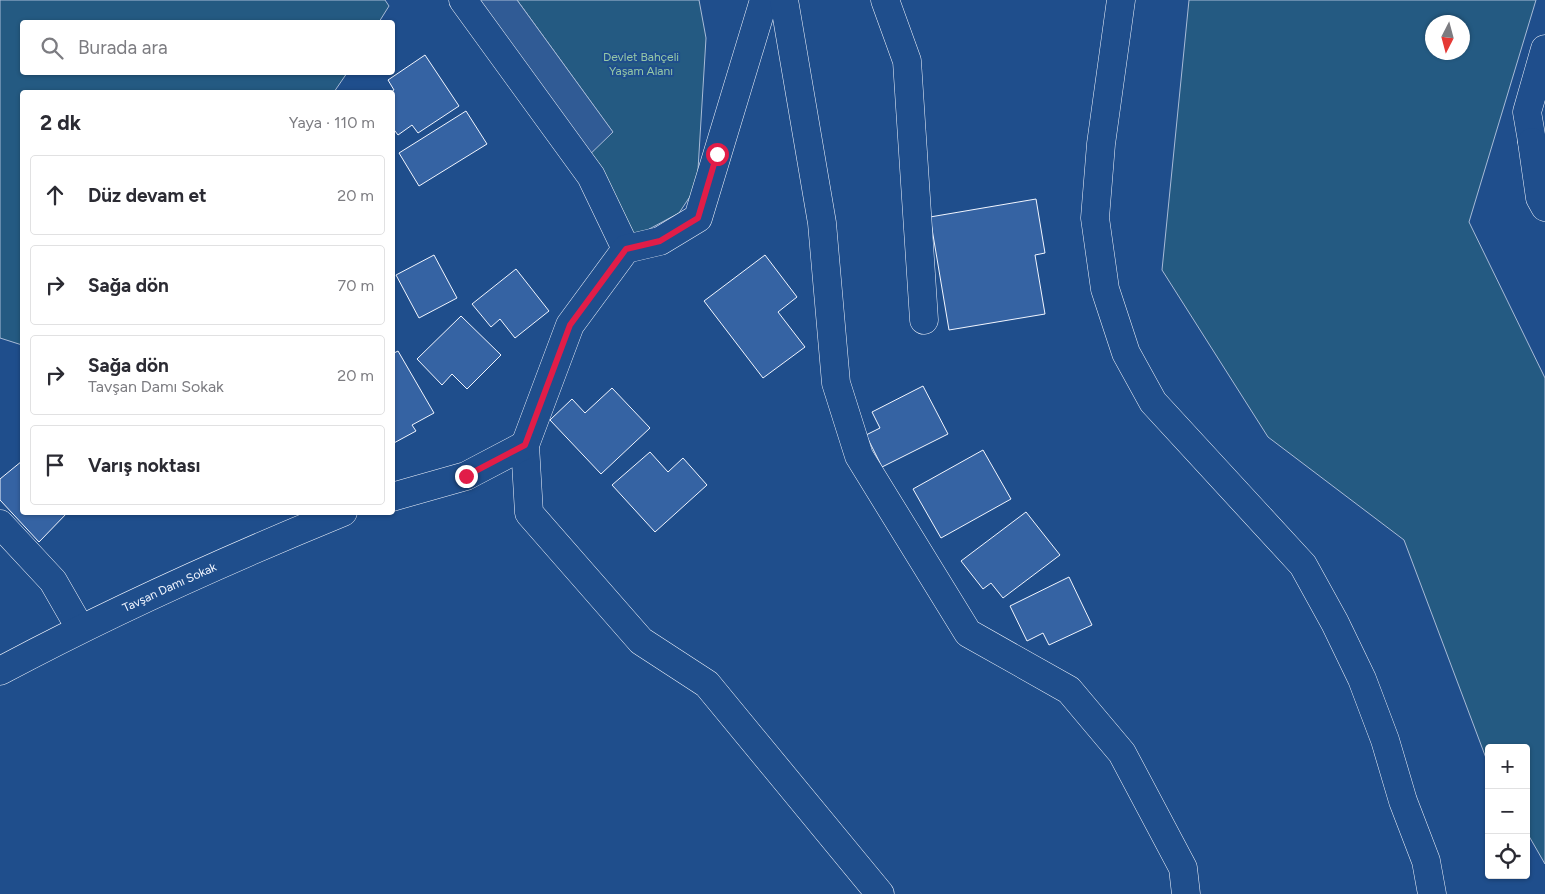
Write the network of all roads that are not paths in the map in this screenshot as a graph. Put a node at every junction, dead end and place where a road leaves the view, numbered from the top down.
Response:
1 (463, 0) edge
2 (764, 0) edge
3 (784, 0) edge
4 (884, 0) edge
5 (1121, 0) edge
6 (1545, 49) edge
7 (1538, 151) edge
8 (1545, 207) edge
9 (626, 249) junction
10 (924, 320) dead end
11 (525, 445) junction
12 (395, 496) edge
13 (337, 515) edge
14 (0, 524) edge
15 (80, 628) junction
16 (0, 671) edge
17 (880, 894) edge
18 (1186, 894) edge
19 (1432, 894) edge

1 - 9 street
2 - 9 street
3 - 18 street
4 - 10 street
5 - 19 street
6 - 7 street
7 - 8 street
9 - 11 street
11 - 12 street
11 - 17 street
13 - 15 street, Tavşan Damı Sokak
14 - 15 street
15 - 16 street, Tavşan Damı Sokak

